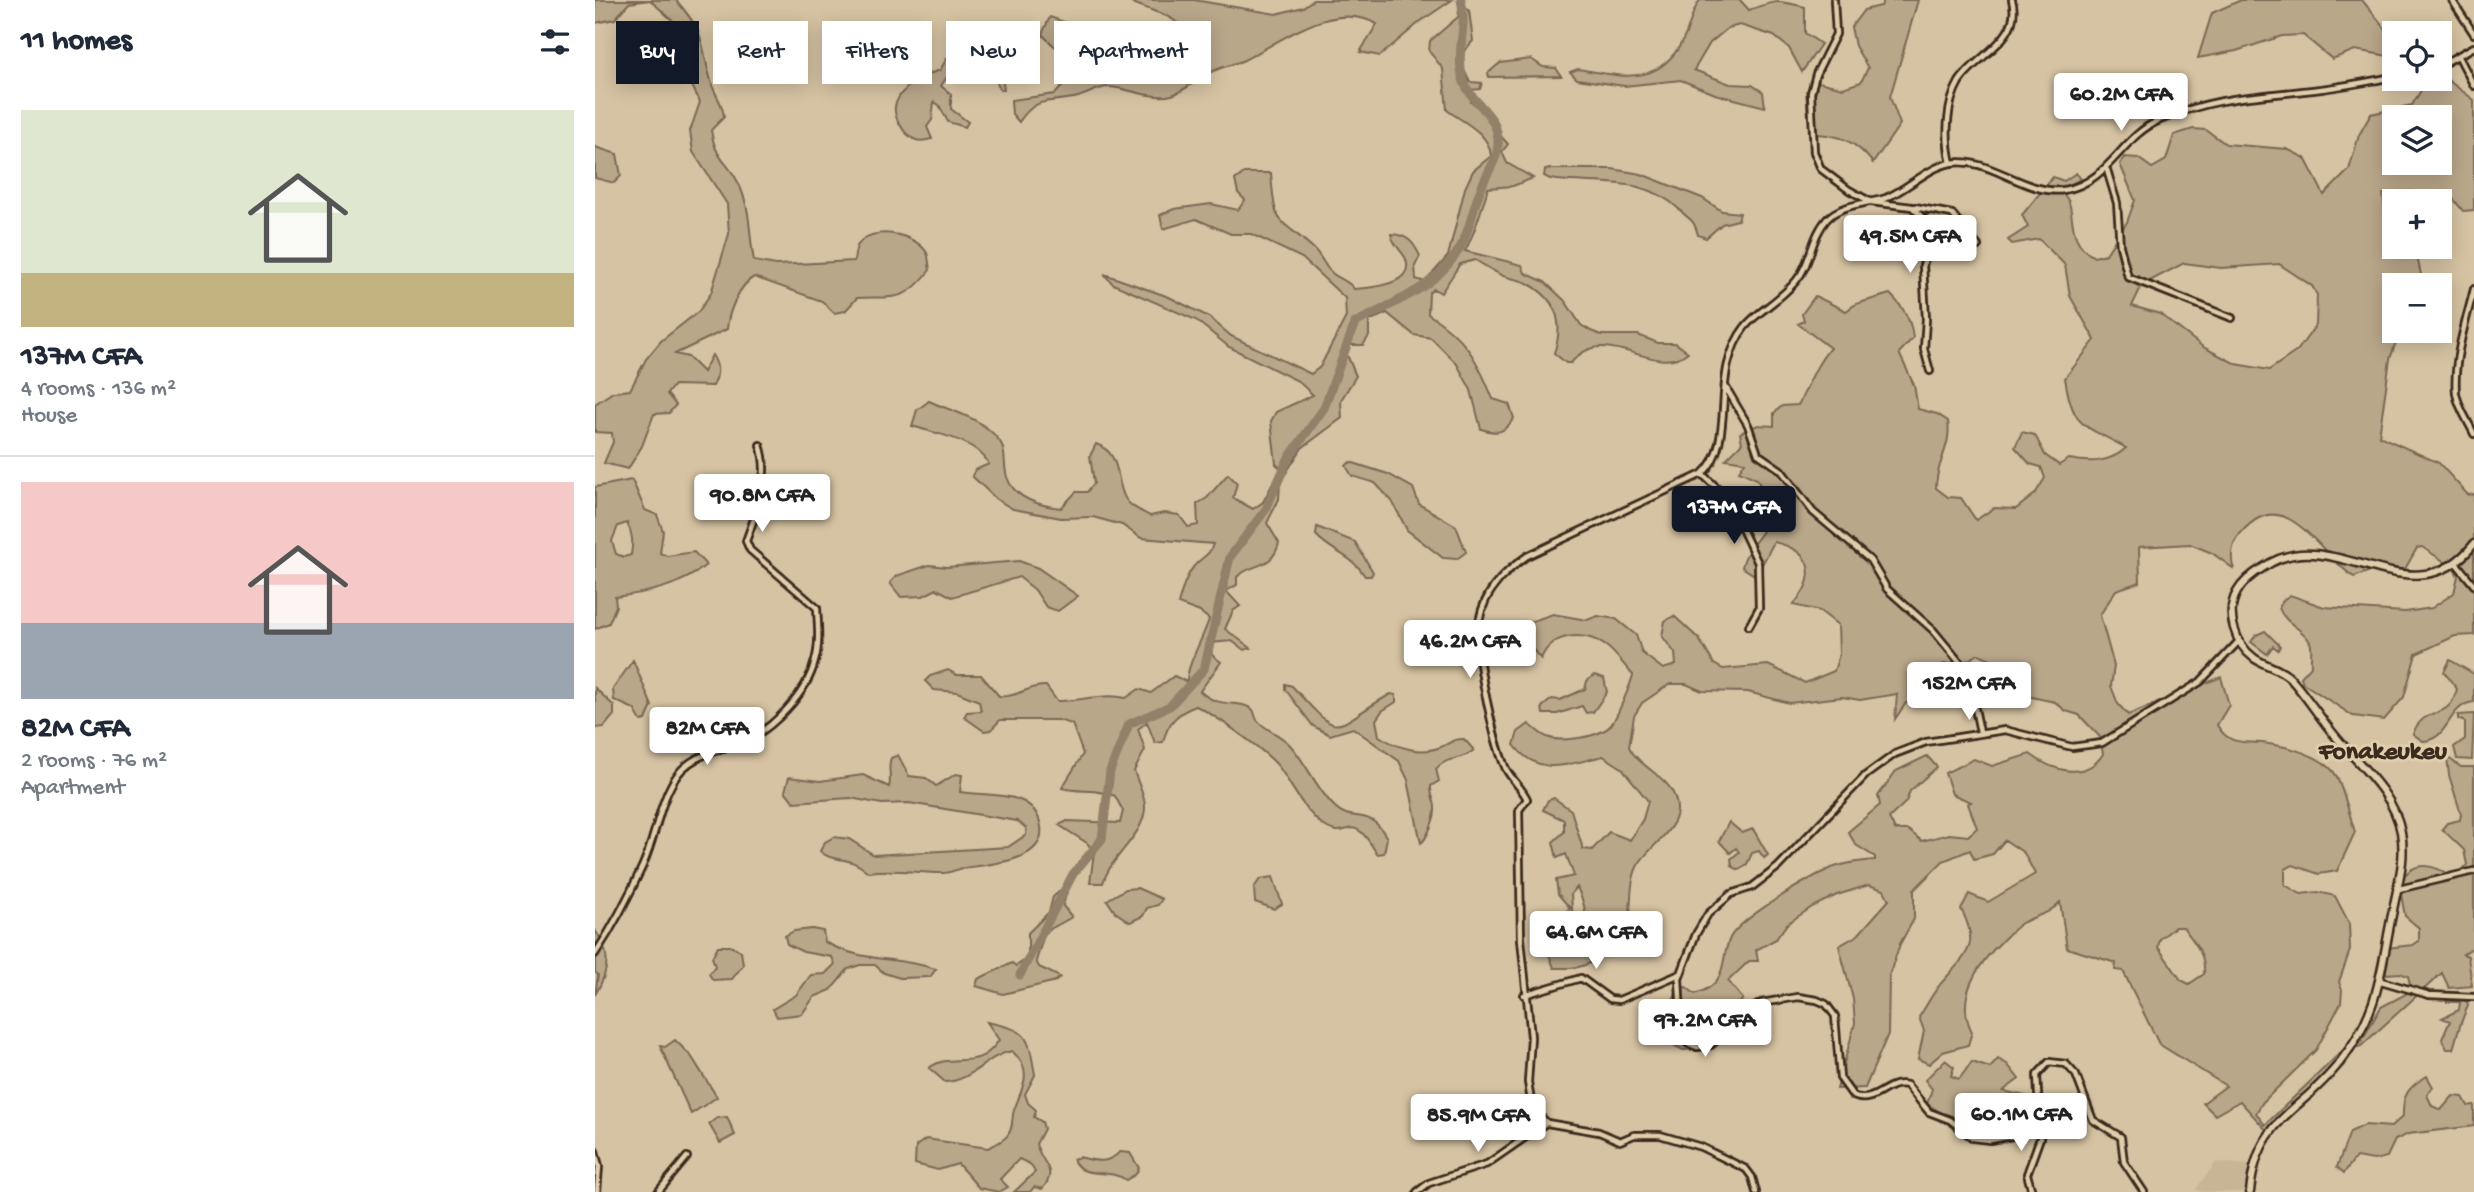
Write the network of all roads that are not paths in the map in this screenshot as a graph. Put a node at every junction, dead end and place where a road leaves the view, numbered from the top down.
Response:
1 (1834, 0) edge
2 (2012, 0) edge
3 (2452, 0) edge
4 (2474, 34) edge
5 (2474, 47) edge
6 (2459, 57) junction
7 (2452, 60) edge
8 (2382, 79) edge
9 (2474, 86) edge
10 (1951, 163) junction
11 (2107, 170) junction
12 (1871, 202) junction
13 (1912, 207) junction
14 (1978, 246) dead end
15 (2474, 289) edge
16 (2232, 318) dead end
17 (1930, 371) dead end
18 (1724, 385) junction
19 (2474, 434) edge
20 (760, 445) dead end
21 (1702, 474) junction
22 (2474, 544) edge
23 (2456, 563) junction
24 (2474, 586) edge
25 (1749, 626) dead end
26 (2239, 640) junction
27 (1980, 732) junction
28 (2474, 871) edge
29 (2399, 889) junction
30 (595, 954) edge
31 (1680, 974) junction
32 (1668, 980) junction
33 (2381, 981) junction
34 (1679, 986) junction
35 (1524, 995) junction
36 (2474, 997) edge
37 (2039, 1113) junction
38 (1547, 1123) junction
39 (595, 1151) edge
40 (687, 1157) dead end
41 (597, 1192) edge
42 (657, 1192) edge
43 (1417, 1192) edge
44 (1756, 1192) edge
45 (2032, 1192) edge
46 (2144, 1192) edge
47 (2250, 1192) edge

1 - 12 street
2 - 10 street
3 - 4 street
5 - 6 street
6 - 7 street
6 - 9 street
8 - 11 street
10 - 11 street
10 - 12 street
11 - 16 street
12 - 13 street
12 - 18 street
13 - 14 street
13 - 17 street
15 - 19 street
18 - 21 street
18 - 27 street
20 - 30 street
21 - 25 street
21 - 35 street
22 - 23 street
23 - 24 street
23 - 26 street
26 - 27 street
26 - 29 street
27 - 31 street
28 - 29 street
29 - 33 street
31 - 32 street
31 - 34 street
32 - 34 street
32 - 35 street
33 - 36 street
33 - 47 street
34 - 37 street
35 - 38 street
37 - 45 street
37 - 46 street
38 - 43 street
38 - 44 street
39 - 41 street
40 - 42 street

